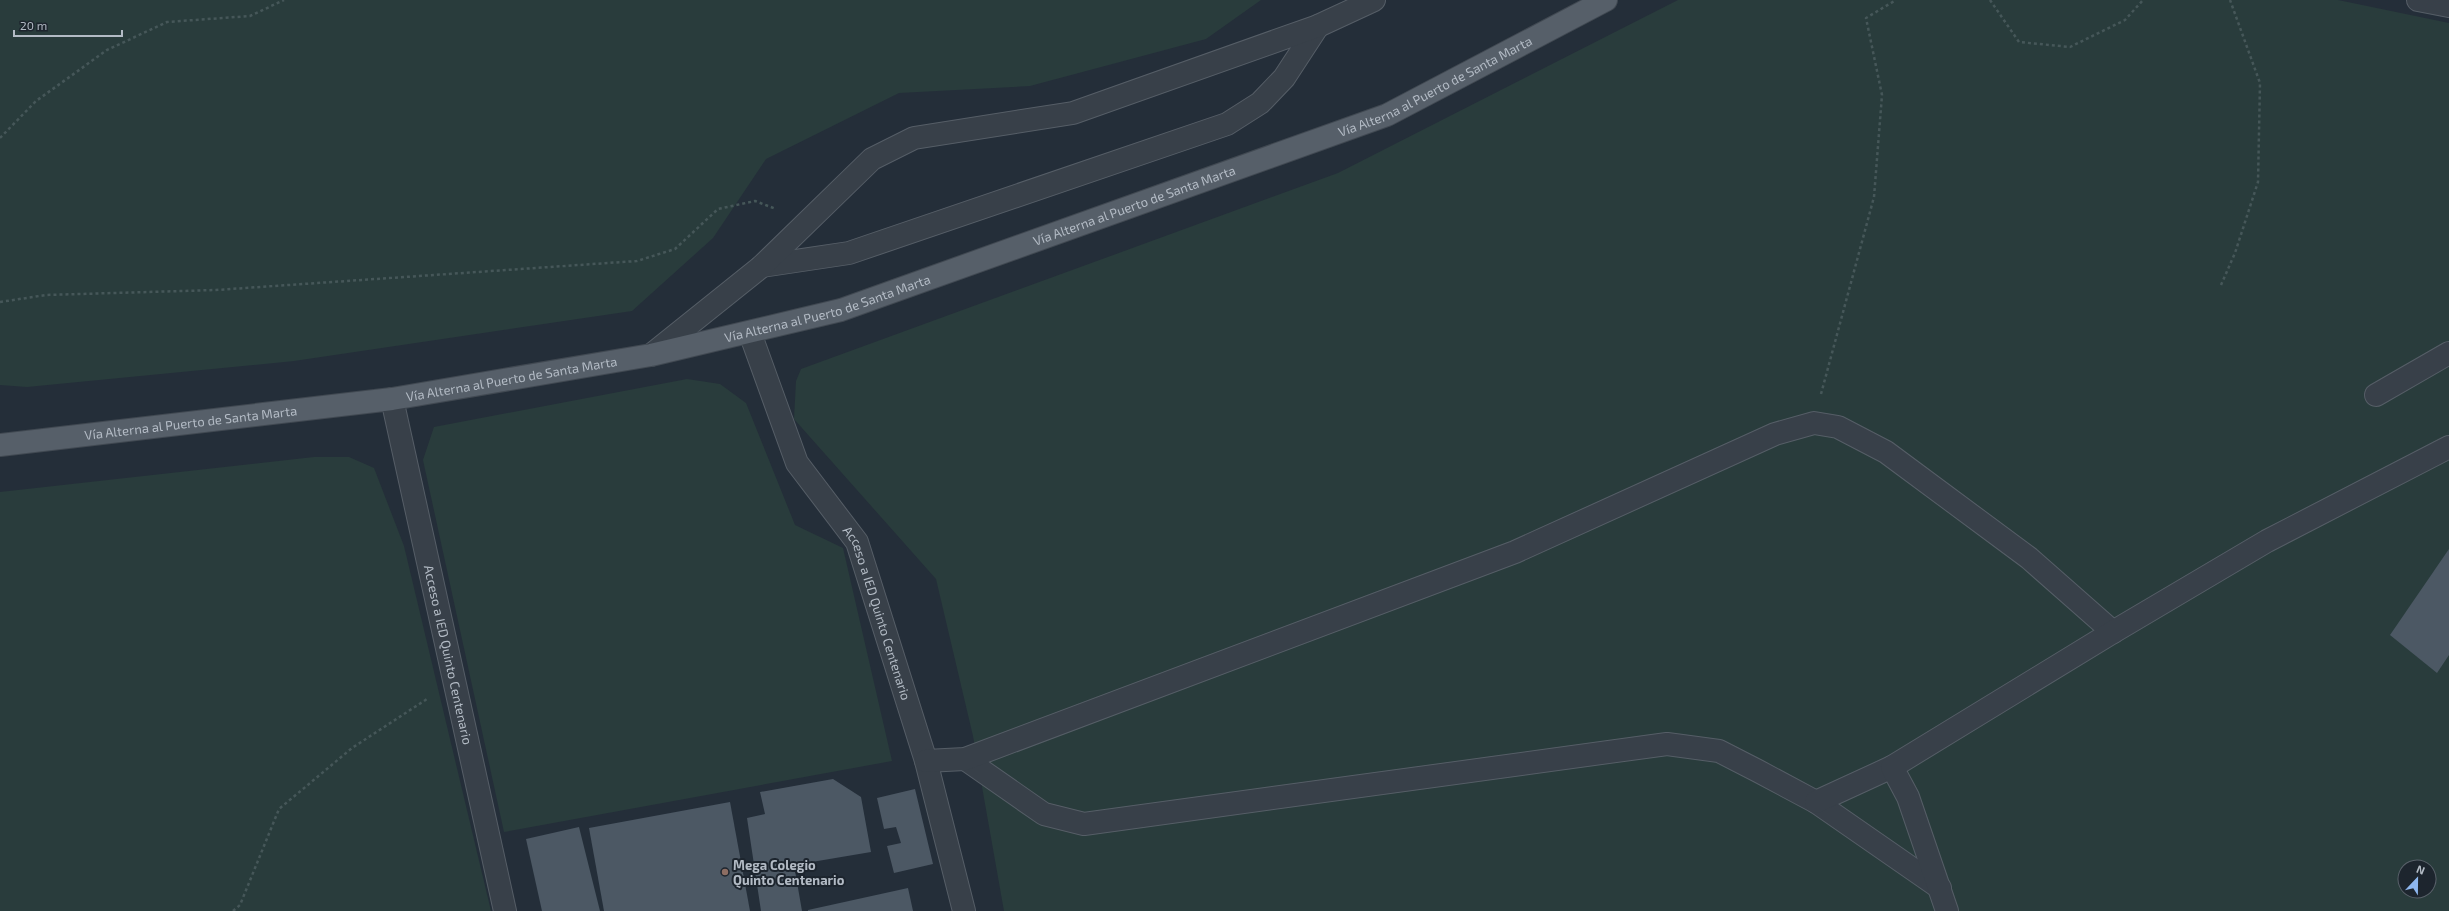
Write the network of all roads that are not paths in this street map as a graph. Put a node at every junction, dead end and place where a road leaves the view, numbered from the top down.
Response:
1 (1374, 0) edge
2 (1606, 0) edge
3 (2418, 0) edge
4 (2449, 6) edge
5 (1318, 26) junction
6 (762, 266) junction
7 (750, 333) junction
8 (2449, 353) edge
9 (651, 355) junction
10 (2376, 395) dead end
11 (392, 398) junction
12 (0, 444) edge
13 (2449, 447) edge
14 (2113, 632) junction
15 (964, 759) junction
16 (926, 761) junction
17 (1892, 767) junction
18 (1816, 802) junction
19 (1940, 888) junction
20 (505, 911) edge
21 (964, 911) edge
22 (1947, 911) edge

1 - 5 street
2 - 7 main road, Vía Alterna al Puerto de Santa Marta
3 - 4 street
5 - 6 street
5 - 6 street
6 - 9 street
7 - 9 main road, Vía Alterna al Puerto de Santa Marta
7 - 16 street, Acceso a IED Quinto Centenario
8 - 10 street
9 - 11 main road, Vía Alterna al Puerto de Santa Marta
11 - 12 main road, Vía Alterna al Puerto de Santa Marta
11 - 20 street, Acceso a IED Quinto Centenario
13 - 14 street
14 - 15 street
14 - 17 street
15 - 16 street
15 - 18 street
16 - 21 street, Acceso a IED Quinto Centenario
17 - 18 street
17 - 19 street
18 - 19 street
19 - 22 street

